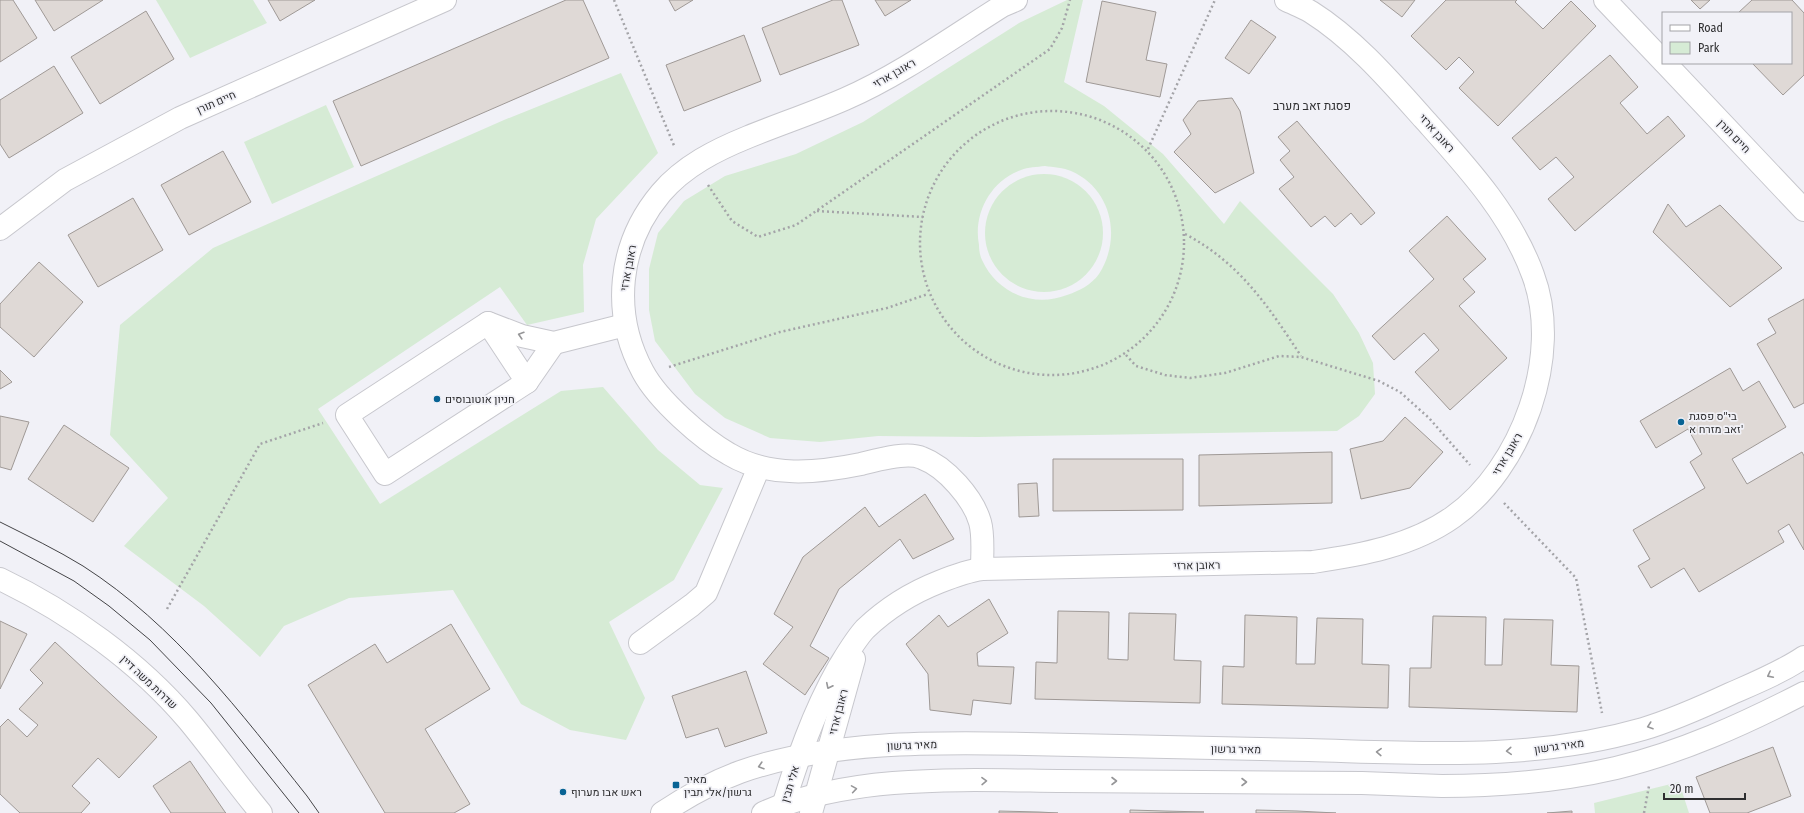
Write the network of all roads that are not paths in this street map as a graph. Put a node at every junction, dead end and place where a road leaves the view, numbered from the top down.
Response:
1 (445, 0) edge
2 (1016, 0) edge
3 (1286, 0) edge
4 (1605, 0) edge
5 (1662, 60) edge
6 (1666, 64) edge
7 (1804, 210) edge
8 (0, 229) edge
9 (488, 324) junction
10 (625, 326) junction
11 (554, 343) junction
12 (527, 382) junction
13 (759, 467) junction
14 (982, 569) junction
15 (0, 579) edge
16 (865, 630) junction
17 (640, 643) dead end
18 (1804, 657) edge
19 (1804, 693) edge
20 (827, 752) junction
21 (799, 756) junction
22 (813, 804) edge
23 (782, 808) edge
24 (257, 809) edge
25 (662, 813) edge
26 (763, 813) edge

1 - 8 street, חיים תורן
2 - 10 street, ראובן ארזי
3 - 14 street, ראובן ארזי
4 - 5 street, חיים תורן
6 - 7 street, חיים תורן
11 -> 9 street
9 - 12 street
9 - 12 street
10 - 11 street
10 - 13 street, ראובן ארזי
11 - 12 street
13 - 14 street, ראובן ארזי
13 - 17 street
14 - 16 street, ראובן ארזי
15 - 24 street, שדרות משה דיין
16 - 20 street, ראובן ארזי
16 -> 21 street, ראובן ארזי
18 -> 20 street, מאיר גרשון
22 -> 19 street
20 - 21 street, מאיר גרשון
20 - 22 street, ראובן ארזי
21 - 23 street, אלי תבין
21 -> 25 street, מאיר גרשון
22 - 23 street
23 - 26 street

